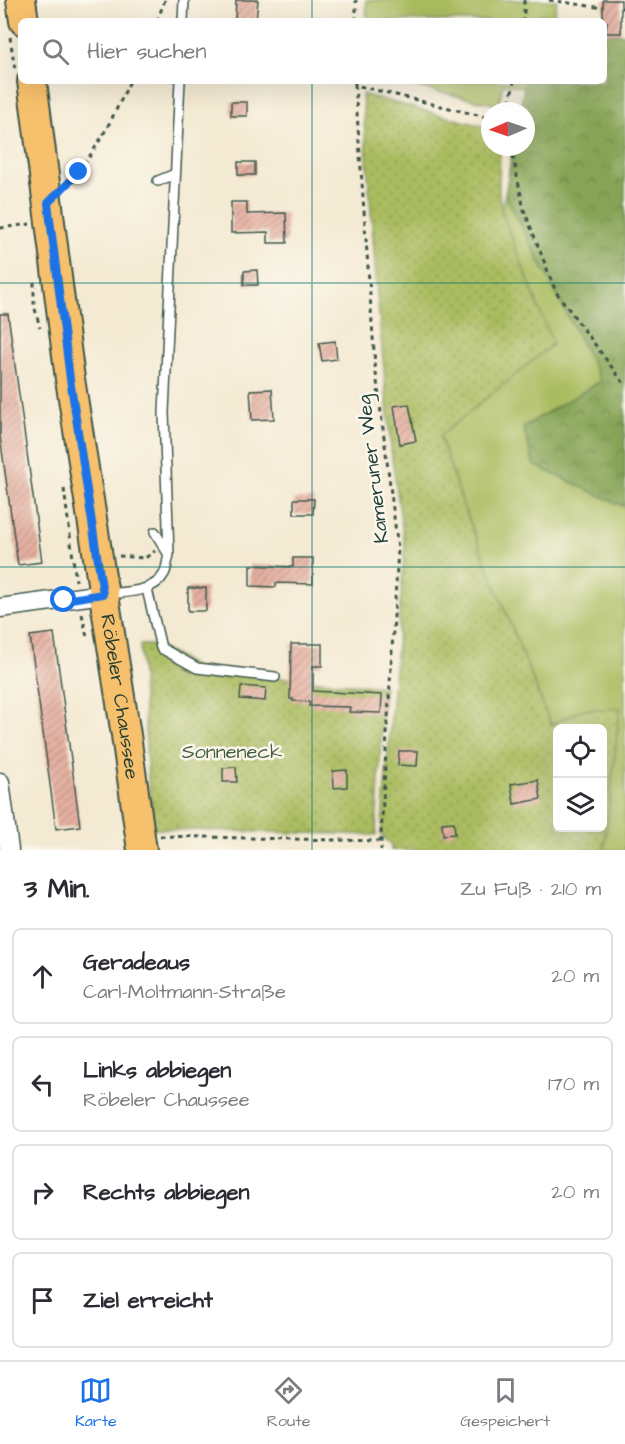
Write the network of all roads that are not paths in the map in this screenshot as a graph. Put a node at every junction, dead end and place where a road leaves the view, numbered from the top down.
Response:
1 (21, 0) edge
2 (184, 0) edge
3 (24, 18) edge
4 (183, 18) edge
5 (32, 84) edge
6 (180, 84) edge
7 (175, 174) junction
8 (158, 181) dead end
9 (154, 532) dead end
10 (169, 555) junction
11 (147, 589) junction
12 (103, 594) junction
13 (0, 608) edge
14 (275, 678) dead end
15 (0, 782) edge
16 (2, 819) edge
17 (141, 843) edge
18 (9, 850) edge

1 - 3 main road
2 - 4 lane
5 - 12 main road, Röbeler Chaussee
6 - 7 lane
7 - 8 lane
7 - 10 lane
9 - 10 lane
10 - 11 lane
11 - 12 lane
11 - 14 lane
12 - 13 street
12 - 17 main road, Röbeler Chaussee
15 - 16 street
16 - 18 street

